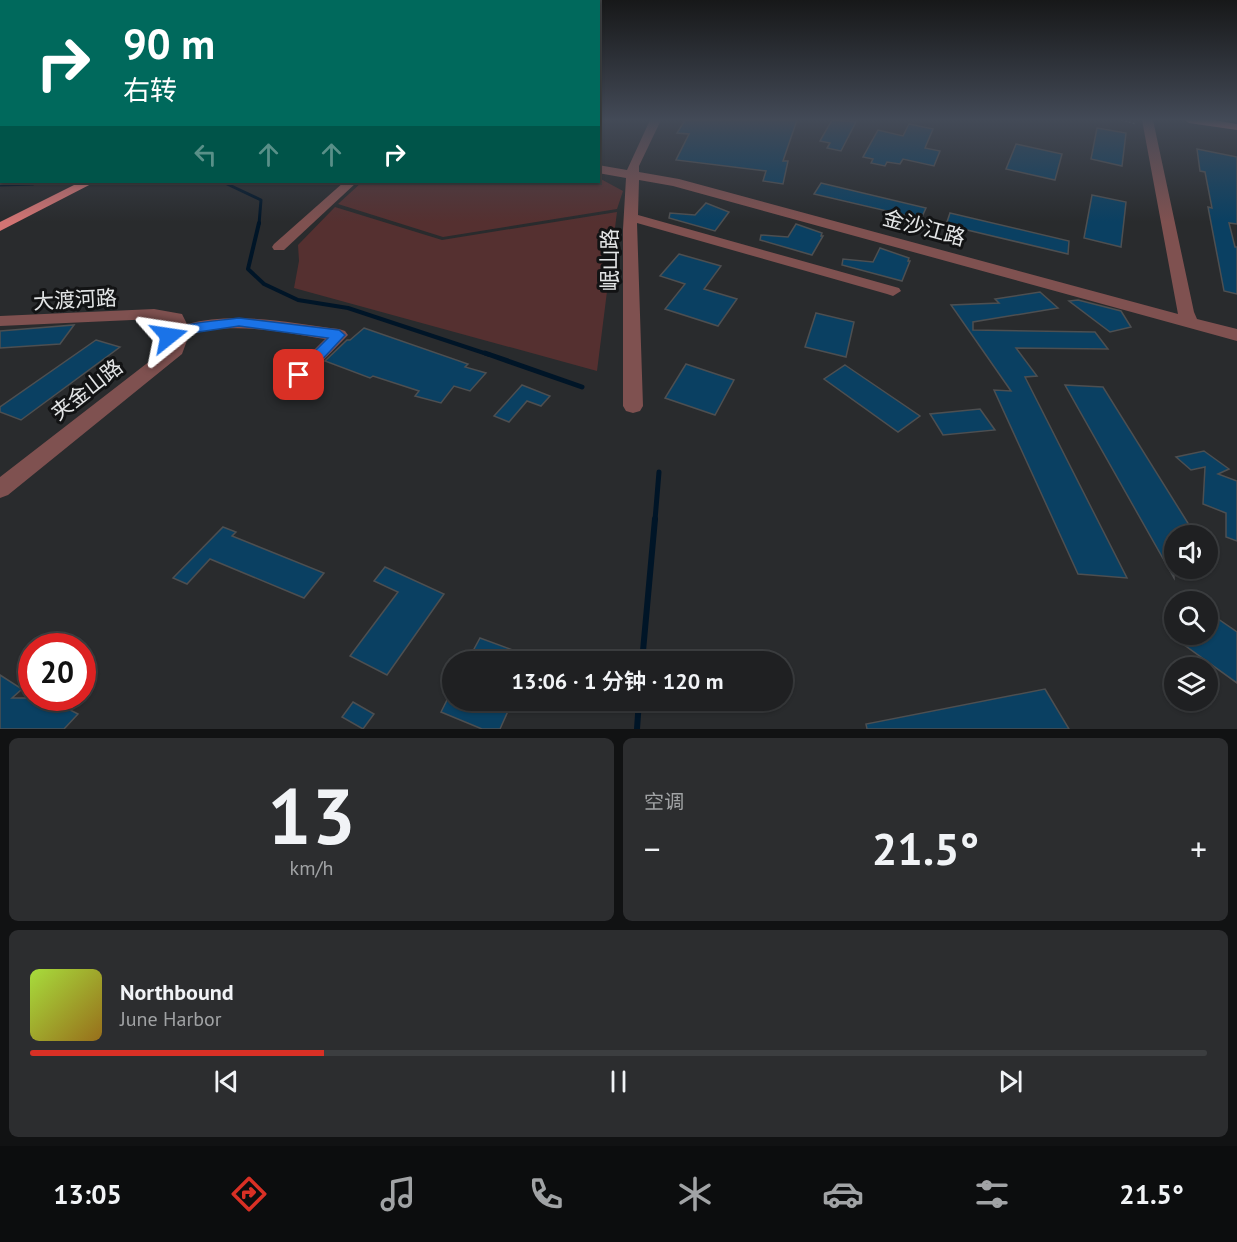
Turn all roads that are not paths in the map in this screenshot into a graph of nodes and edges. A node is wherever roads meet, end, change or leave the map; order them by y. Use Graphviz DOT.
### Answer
graph roads {
  1 [pos="640,154"];
  2 [pos="1153,154"];
  3 [pos="600,163"];
  4 [pos="600,169"];
  5 [pos="633,170"];
  6 [pos="70,183"];
  7 [pos="88,183"];
  8 [pos="350,183"];
  9 [pos="0,217"];
  10 [pos="630,223"];
  11 [pos="0,227"];
  12 [pos="279,247"];
  13 [pos="726,256"];
  14 [pos="893,291"];
  15 [pos="1188,317"];
  16 [pos="0,321"];
  17 [pos="1237,324"];
  18 [pos="0,326"];
  19 [pos="174,333"];
  20 [pos="1237,335"];
  21 [pos="299,375"];
  22 [pos="633,406"];
  23 [pos="0,478"];
  24 [pos="0,489"];
  1 -- 5 [label="street, 岷山路"];
  2 -- 15 [label="street"];
  3 -- 5 [label="street"];
  4 -- 5 [label="street, 金沙江路"];
  5 -- 10 [label="street, 岷山路"];
  5 -- 15 [label="street, 金沙江路"];
  6 -- 9 [label="main road"];
  7 -- 11 [label="main road"];
  8 -- 12 [label="street"];
  10 -- 13 [label="street"];
  10 -- 14 [label="street"];
  10 -- 22 [label="street, 岷山路"];
  15 -- 17 [label="street"];
  15 -- 20 [label="street, 金沙江路"];
  16 -- 19 [label="street, 大渡河路"];
  18 -- 19 [label="street, 大渡河路"];
  19 -- 21 [label="street"];
  19 -- 23 [label="street, 夹金山路"];
  19 -- 24 [label="street, 夹金山路"];
}
